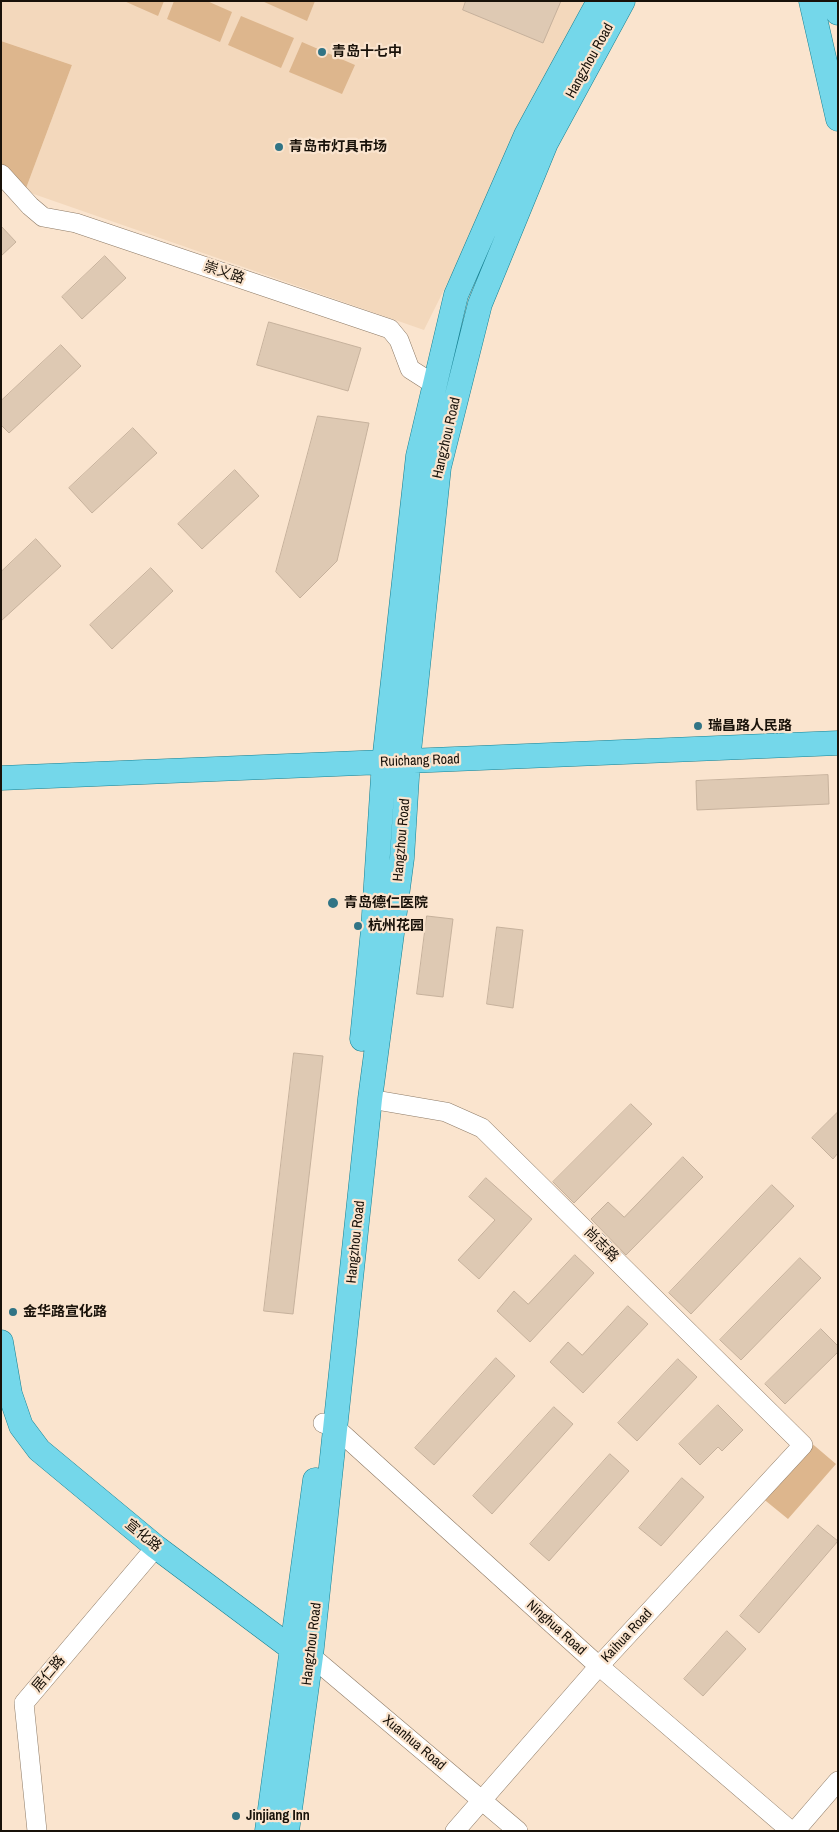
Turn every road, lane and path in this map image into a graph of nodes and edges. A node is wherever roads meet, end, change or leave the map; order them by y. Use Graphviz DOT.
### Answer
graph roads {
  1 [pos="599,1"];
  2 [pos="623,1"];
  3 [pos="811,1"];
  4 [pos="835,1"];
  5 [pos="838,13"];
  6 [pos="838,119"];
  7 [pos="1,174"];
  8 [pos="435,385"];
  9 [pos="838,743"];
  10 [pos="408,761"];
  11 [pos="384,762"];
  12 [pos="1,778"];
  13 [pos="370,1099"];
  14 [pos="1,1342"];
  15 [pos="6,1394"];
  16 [pos="330,1426"];
  17 [pos="803,1445"];
  18 [pos="156,1547"];
  19 [pos="301,1652"];
  20 [pos="599,1666"];
  21 [pos="838,1781"];
  22 [pos="481,1800"];
  23 [pos="37,1831"];
  24 [pos="267,1831"];
  25 [pos="287,1831"];
  26 [pos="455,1831"];
  27 [pos="518,1831"];
  28 [pos="793,1831"];
  1 -- 8 [label="main road, Hangzhou Road"];
  2 -- 10 [label="main road, Hangzhou Road"];
  3 -- 6 [label="main road"];
  4 -- 5 [label="main road"];
  7 -- 8 [label="street, 崇义路"];
  8 -- 11 [label="main road, Hangzhou Road"];
  9 -- 10 [label="main road, Ruichang Road"];
  10 -- 11 [label="main road, Ruichang Road"];
  10 -- 13 [label="main road, Hangzhou Road"];
  11 -- 12 [label="main road, Ruichang Road"];
  11 -- 16 [label="main road, Hangzhou Road"];
  13 -- 16 [label="main road, Hangzhou Road"];
  13 -- 17 [label="street, 尚志路"];
  14 -- 15 [label="main road, 宣化路"];
  15 -- 18 [label="main road, 宣化路"];
  16 -- 19 [label="main road, Hangzhou Road"];
  16 -- 20 [label="street, Ninghua Road"];
  17 -- 20 [label="street, Kaihua Road"];
  18 -- 19 [label="main road, 宣化路"];
  18 -- 23 [label="street, 居仁路"];
  19 -- 22 [label="street, Xuanhua Road"];
  19 -- 24 [label="main road, Hangzhou Road"];
  19 -- 25 [label="main road, Hangzhou Road"];
  20 -- 22 [label="street, Kaihua Road"];
  20 -- 28 [label="street, Ninghua Road"];
  21 -- 28 [label="street"];
  22 -- 26 [label="street, Kaihua Road"];
  22 -- 27 [label="street, Xuanhua Road"];
}
